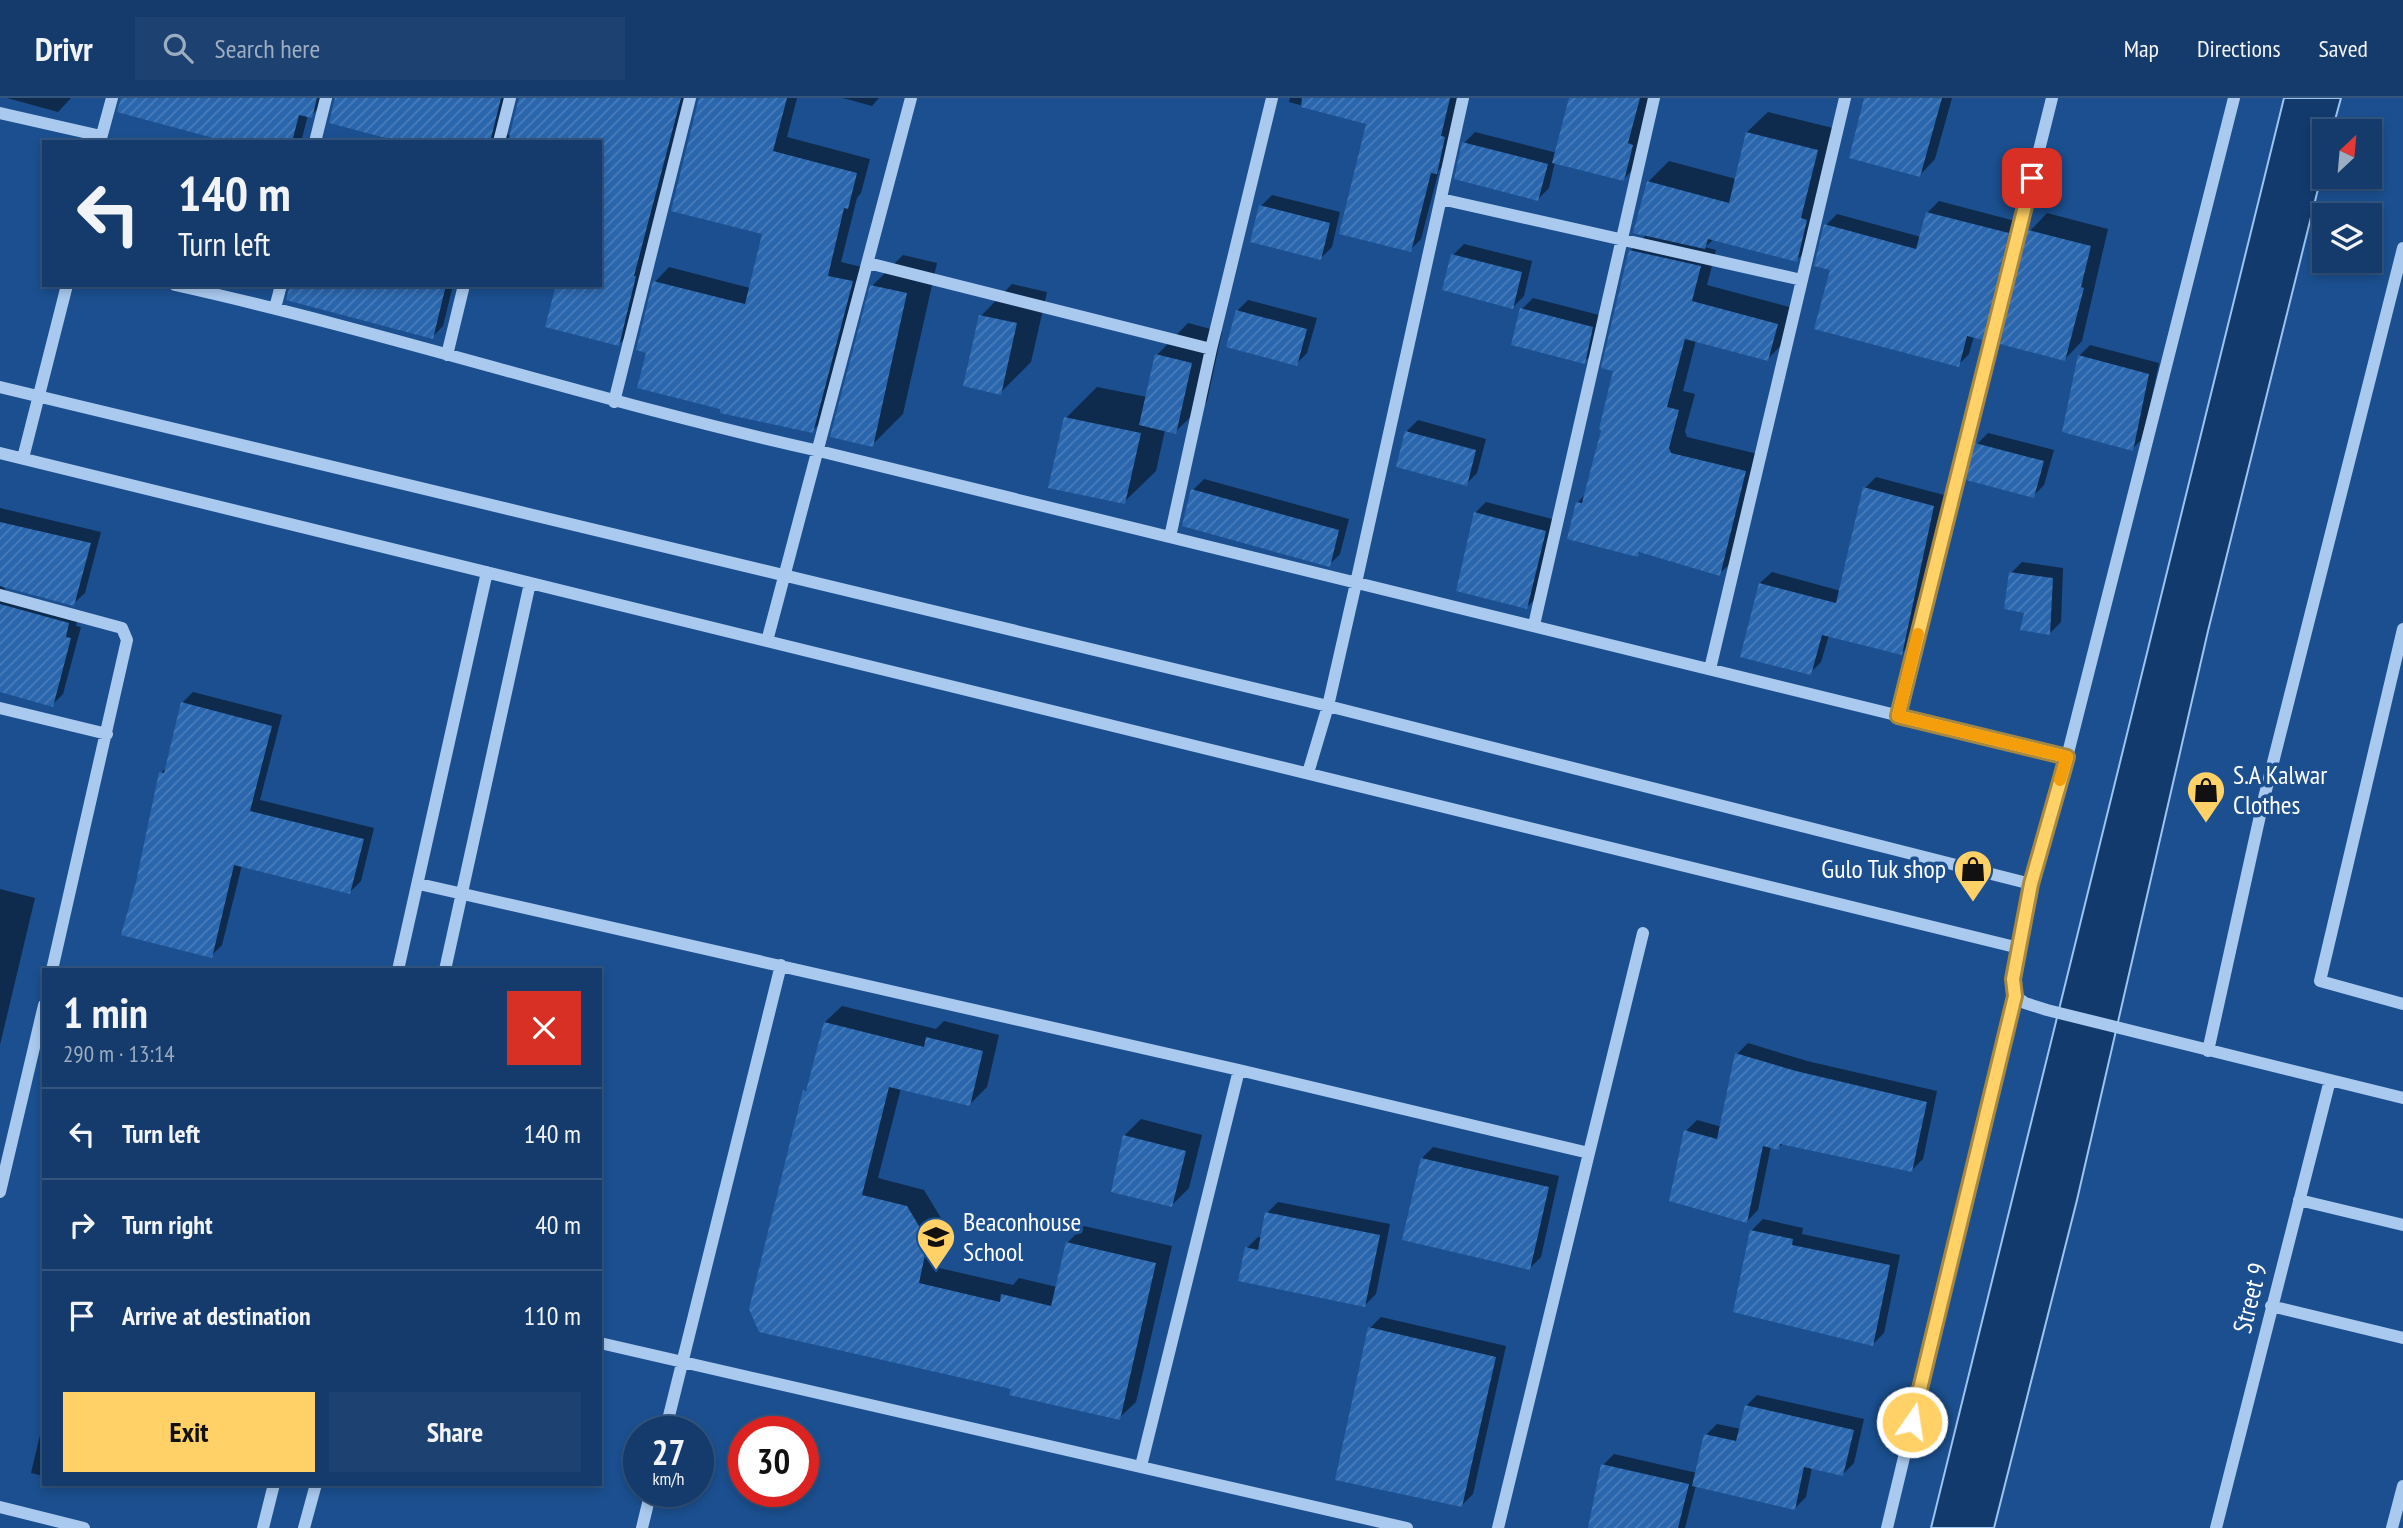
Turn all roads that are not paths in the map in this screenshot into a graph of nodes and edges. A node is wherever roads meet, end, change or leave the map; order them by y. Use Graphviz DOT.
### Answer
graph roads {
  1 [pos="112,98"];
  2 [pos="326,98"];
  3 [pos="510,98"];
  4 [pos="690,98"];
  5 [pos="911,98"];
  6 [pos="1272,98"];
  7 [pos="1464,98"];
  8 [pos="1654,98"];
  9 [pos="1845,98"];
  10 [pos="2052,98"];
  11 [pos="2234,98"];
  12 [pos="0,113"];
  13 [pos="101,139"];
  14 [pos="316,140"];
  15 [pos="500,140"];
  16 [pos="1441,199"];
  17 [pos="1622,240"];
  18 [pos="2403,248"];
  19 [pos="868,263"];
  20 [pos="1802,280"];
  21 [pos="66,287"];
  22 [pos="184,287"];
  23 [pos="280,287"];
  24 [pos="464,287"];
  25 [pos="275,308"];
  26 [pos="1211,349"];
  27 [pos="447,355"];
  28 [pos="0,387"];
  29 [pos="37,396"];
  30 [pos="614,402"];
  31 [pos="819,451"];
  32 [pos="0,453"];
  33 [pos="23,458"];
  34 [pos="1170,537"];
  35 [pos="487,572"];
  36 [pos="786,577"];
  37 [pos="530,583"];
  38 [pos="1356,583"];
  39 [pos="0,595"];
  40 [pos="1534,625"];
  41 [pos="2403,629"];
  42 [pos="767,641"];
  43 [pos="1710,670"];
  44 [pos="1328,706"];
  45 [pos="0,708"];
  46 [pos="1898,716"];
  47 [pos="107,734"];
  48 [pos="2067,757"];
  49 [pos="1308,773"];
  50 [pos="419,884"];
  51 [pos="2031,884"];
  52 [pos="464,894"];
  53 [pos="1643,933"];
  54 [pos="2019,948"];
  55 [pos="782,965"];
  56 [pos="52,968"];
  57 [pos="398,968"];
  58 [pos="446,968"];
  59 [pos="2015,996"];
  60 [pos="2403,1003"];
  61 [pos="42,1014"];
  62 [pos="2208,1051"];
  63 [pos="1239,1070"];
  64 [pos="2330,1080"];
  65 [pos="2403,1098"];
  66 [pos="1589,1153"];
  67 [pos="0,1192"];
  68 [pos="2299,1200"];
  69 [pos="2403,1225"];
  70 [pos="2272,1306"];
  71 [pos="2403,1338"];
  72 [pos="602,1343"];
  73 [pos="682,1362"];
  74 [pos="669,1416"];
  75 [pos="1141,1466"];
  76 [pos="274,1486"];
  77 [pos="315,1486"];
  78 [pos="2403,1486"];
  79 [pos="0,1507"];
  80 [pos="647,1507"];
  81 [pos="84,1528"];
  82 [pos="263,1528"];
  83 [pos="304,1528"];
  84 [pos="642,1528"];
  85 [pos="1407,1528"];
  86 [pos="1498,1528"];
  87 [pos="1887,1528"];
  88 [pos="2216,1528"];
  89 [pos="2392,1528"];
  1 -- 13 [label="street"];
  2 -- 14 [label="street"];
  3 -- 15 [label="street"];
  4 -- 30 [label="street"];
  5 -- 19 [label="street"];
  6 -- 26 [label="street"];
  7 -- 16 [label="street"];
  8 -- 17 [label="street"];
  9 -- 20 [label="street"];
  10 -- 46 [label="street"];
  11 -- 48 [label="street"];
  12 -- 13 [label="street"];
  16 -- 17 [label="street"];
  16 -- 38 [label="street"];
  17 -- 20 [label="street"];
  17 -- 40 [label="street"];
  18 -- 62 [label="street"];
  19 -- 26 [label="street"];
  19 -- 31 [label="street"];
  20 -- 43 [label="street"];
  21 -- 29 [label="street"];
  22 -- 25 [label="street"];
  23 -- 25 [label="street"];
  24 -- 27 [label="street"];
  25 -- 27 [label="street"];
  26 -- 34 [label="street"];
  27 -- 30 [label="street"];
  28 -- 29 [label="street"];
  29 -- 33 [label="street"];
  29 -- 36 [label="street"];
  30 -- 31 [label="street"];
  31 -- 34 [label="street"];
  31 -- 36 [label="street"];
  32 -- 33 [label="street"];
  33 -- 35 [label="street"];
  34 -- 38 [label="street"];
  35 -- 37 [label="street"];
  35 -- 50 [label="street"];
  36 -- 42 [label="street"];
  36 -- 44 [label="street"];
  37 -- 42 [label="street"];
  37 -- 52 [label="street"];
  38 -- 40 [label="street"];
  38 -- 44 [label="street"];
  39 -- 47 [label="street"];
  40 -- 43 [label="street"];
  41 -- 60 [label="street"];
  42 -- 49 [label="street"];
  43 -- 46 [label="street"];
  44 -- 49 [label="street"];
  44 -- 51 [label="street"];
  45 -- 47 [label="street"];
  46 -- 48 [label="street"];
  47 -- 56 [label="street"];
  48 -- 51 [label="street"];
  49 -- 54 [label="street"];
  50 -- 52 [label="street"];
  50 -- 57 [label="street"];
  51 -- 54 [label="street"];
  52 -- 55 [label="street"];
  52 -- 58 [label="street"];
  53 -- 66 [label="street"];
  54 -- 59 [label="street"];
  55 -- 63 [label="street"];
  55 -- 73 [label="street"];
  59 -- 62 [label="street"];
  59 -- 87 [label="street"];
  61 -- 67 [label="street"];
  62 -- 64 [label="street"];
  63 -- 66 [label="street"];
  63 -- 75 [label="street"];
  64 -- 65 [label="street"];
  64 -- 68 [label="street, Street 9"];
  66 -- 86 [label="street"];
  68 -- 69 [label="street"];
  68 -- 70 [label="street, Street 9"];
  70 -- 71 [label="street"];
  70 -- 88 [label="street, Street 9"];
  72 -- 73 [label="street"];
  73 -- 74 [label="street"];
  73 -- 75 [label="street"];
  75 -- 85 [label="street"];
  76 -- 82 [label="street"];
  77 -- 83 [label="street"];
  78 -- 89 [label="street"];
  79 -- 81 [label="street"];
  80 -- 84 [label="street"];
}
